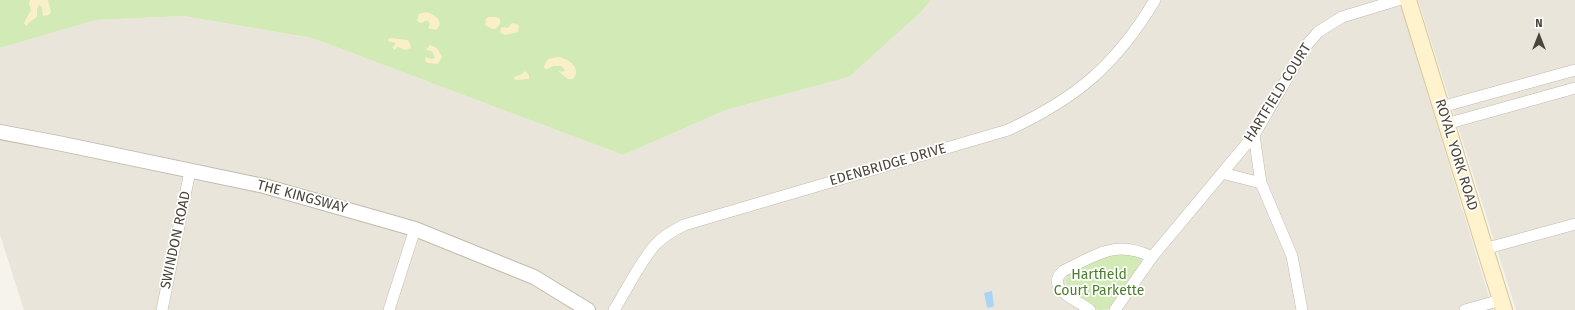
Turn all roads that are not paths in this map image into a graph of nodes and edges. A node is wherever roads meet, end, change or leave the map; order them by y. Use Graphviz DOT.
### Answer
graph roads {
  1 [pos="1155,0"];
  2 [pos="1398,0"];
  3 [pos="1408,0"];
  4 [pos="1575,70"];
  5 [pos="1575,88"];
  6 [pos="1442,107"];
  7 [pos="1446,124"];
  8 [pos="0,132"];
  9 [pos="1254,135"];
  10 [pos="190,171"];
  11 [pos="1222,173"];
  12 [pos="1261,183"];
  13 [pos="1575,224"];
  14 [pos="415,229"];
  15 [pos="1484,249"];
  16 [pos="1152,257"];
  17 [pos="1502,305"];
  18 [pos="162,310"];
  19 [pos="389,310"];
  20 [pos="588,310"];
  21 [pos="614,310"];
  22 [pos="1090,310"];
  23 [pos="1115,310"];
  24 [pos="1302,310"];
  25 [pos="1465,310"];
  1 -- 21 [label="street, EDENBRIDGE DRIVE"];
  2 -- 9 [label="street, HARTFIELD COURT"];
  3 -- 6 [label="main road, ROYAL YORK ROAD"];
  4 -- 6 [label="street"];
  5 -- 7 [label="street"];
  6 -- 7 [label="main road, ROYAL YORK ROAD"];
  7 -- 15 [label="main road, ROYAL YORK ROAD"];
  8 -- 10 [label="street, THE KINGSWAY"];
  9 -- 11 [label="street, HARTFIELD COURT"];
  9 -- 12 [label="street"];
  10 -- 14 [label="street, THE KINGSWAY"];
  10 -- 18 [label="street, SWINDON ROAD"];
  11 -- 12 [label="street"];
  11 -- 16 [label="street, HARTFIELD COURT"];
  12 -- 24 [label="street"];
  13 -- 15 [label="street"];
  14 -- 19 [label="street"];
  14 -- 20 [label="street, THE KINGSWAY"];
  15 -- 17 [label="main road, ROYAL YORK ROAD"];
  16 -- 22 [label="street"];
  16 -- 23 [label="street, HARTFIELD COURT"];
  17 -- 25 [label="street"];
}
